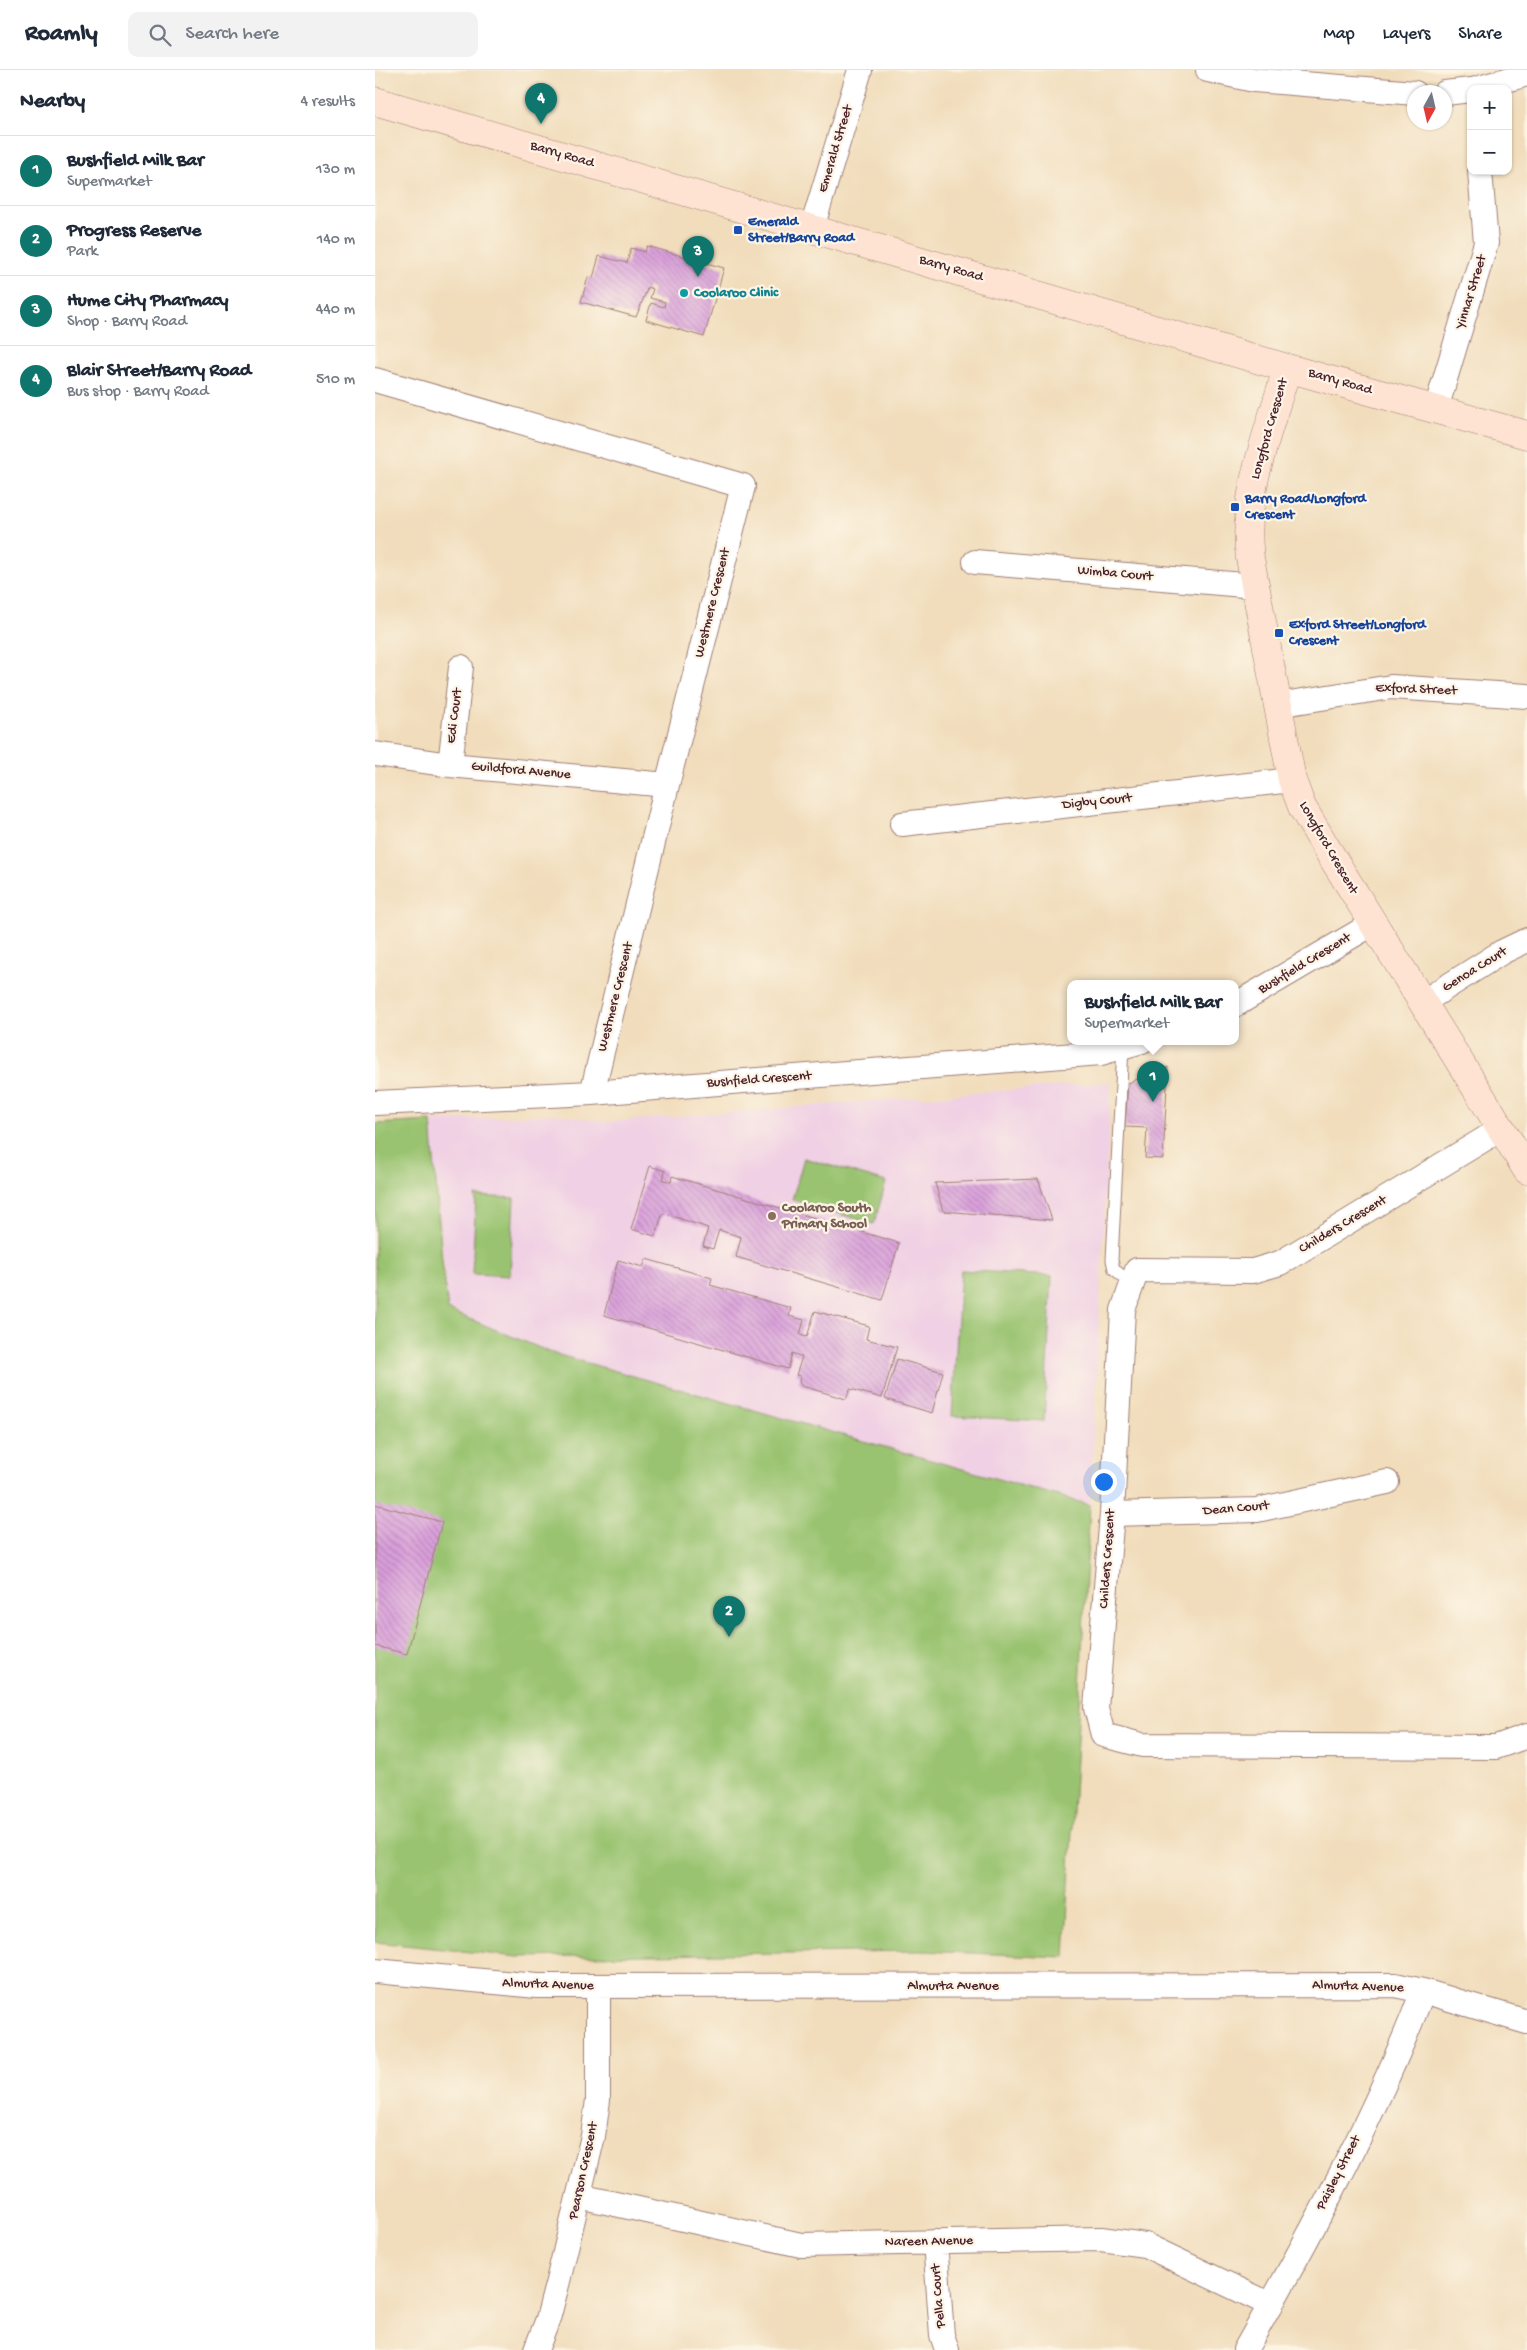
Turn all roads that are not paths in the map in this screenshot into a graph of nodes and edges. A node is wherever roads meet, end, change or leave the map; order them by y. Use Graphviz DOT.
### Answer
graph roads {
  1 [pos="860,70"];
  2 [pos="1208,70"];
  3 [pos="1527,74"];
  4 [pos="1490,85"];
  5 [pos="1467,90"];
  6 [pos="1407,92"];
  7 [pos="1452,92"];
  8 [pos="375,100"];
  9 [pos="1480,175"];
  10 [pos="812,228"];
  11 [pos="1287,368"];
  12 [pos="375,380"];
  13 [pos="1436,409"];
  14 [pos="1527,435"];
  15 [pos="975,562"];
  16 [pos="1255,586"];
  17 [pos="461,667"];
  18 [pos="1527,696"];
  19 [pos="1277,705"];
  20 [pos="375,754"];
  21 [pos="450,764"];
  22 [pos="1292,780"];
  23 [pos="667,785"];
  24 [pos="902,824"];
  25 [pos="1374,923"];
  26 [pos="1527,940"];
  27 [pos="1423,1002"];
  28 [pos="1239,1003"];
  29 [pos="1129,1045"];
  30 [pos="1132,1045"];
  31 [pos="593,1093"];
  32 [pos="375,1102"];
  33 [pos="1501,1129"];
  34 [pos="1527,1170"];
  35 [pos="1132,1284"];
  36 [pos="1387,1482"];
  37 [pos="1111,1514"];
  38 [pos="1527,1736"];
  39 [pos="375,1971"];
  40 [pos="598,1986"];
  41 [pos="1423,1991"];
  42 [pos="1527,2022"];
  43 [pos="579,2196"];
  44 [pos="935,2242"];
  45 [pos="1271,2305"];
  46 [pos="536,2350"];
  47 [pos="947,2350"];
  48 [pos="1245,2350"];
  1 -- 10 [label="street, Emerald Street"];
  2 -- 6 [label="street"];
  3 -- 4 [label="street"];
  5 -- 7 [label="street"];
  8 -- 10 [label="main road, Barry Road"];
  9 -- 13 [label="street, Yinnar Street"];
  10 -- 11 [label="main road, Barry Road"];
  11 -- 13 [label="main road, Barry Road"];
  11 -- 16 [label="main road, Longford Crescent"];
  12 -- 23 [label="street, Westmere Crescent"];
  13 -- 14 [label="main road, Barry Road"];
  15 -- 16 [label="street, Wimba Court"];
  16 -- 19 [label="main road, Longford Crescent"];
  17 -- 21 [label="street, Edi Court"];
  18 -- 19 [label="street, Exford Street"];
  19 -- 22 [label="main road, Longford Crescent"];
  20 -- 21 [label="street, Guildford Avenue"];
  21 -- 23 [label="street, Guildford Avenue"];
  22 -- 24 [label="street, Digby Court"];
  22 -- 25 [label="main road, Longford Crescent"];
  23 -- 31 [label="street, Westmere Crescent"];
  25 -- 27 [label="main road, Longford Crescent"];
  25 -- 28 [label="street, Bushfield Crescent"];
  26 -- 27 [label="street, Genoa Court"];
  27 -- 33 [label="main road, Longford Crescent"];
  29 -- 31 [label="street, Bushfield Crescent"];
  30 -- 35 [label="lane"];
  31 -- 32 [label="street, Bushfield Crescent"];
  33 -- 34 [label="main road, Longford Crescent"];
  33 -- 35 [label="street, Childers Crescent"];
  35 -- 37 [label="street, Childers Crescent"];
  36 -- 37 [label="street, Dean Court"];
  37 -- 38 [label="street, Childers Crescent"];
  39 -- 40 [label="street, Almurta Avenue"];
  40 -- 41 [label="street, Almurta Avenue"];
  40 -- 43 [label="street, Pearson Crescent"];
  41 -- 42 [label="street, Almurta Avenue"];
  41 -- 45 [label="street, Paisley Street"];
  43 -- 44 [label="street, Nareen Avenue"];
  43 -- 46 [label="street, Pearson Crescent"];
  44 -- 45 [label="street, Nareen Avenue"];
  44 -- 47 [label="street, Pella Court"];
  45 -- 48 [label="street, Paisley Street"];
}
